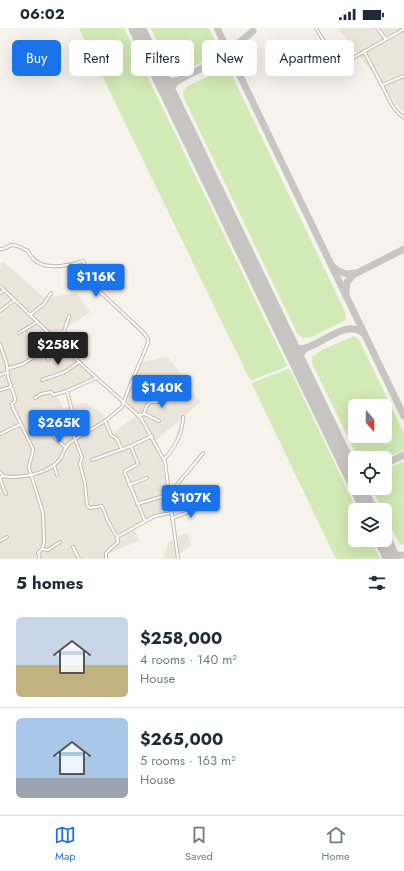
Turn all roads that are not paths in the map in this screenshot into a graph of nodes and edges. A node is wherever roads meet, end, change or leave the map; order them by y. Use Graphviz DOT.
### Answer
graph roads {
  1 [pos="316,28"];
  2 [pos="377,28"];
  3 [pos="403,29"];
  4 [pos="386,39"];
  5 [pos="364,51"];
  6 [pos="404,76"];
  7 [pos="382,85"];
  8 [pos="404,117"];
  9 [pos="0,249"];
  10 [pos="0,286"];
  11 [pos="4,290"];
  12 [pos="0,293"];
  13 [pos="50,293"];
  14 [pos="15,300"];
  15 [pos="0,310"];
  16 [pos="30,315"];
  17 [pos="69,316"];
  18 [pos="37,322"];
  19 [pos="19,333"];
  20 [pos="58,342"];
  21 [pos="0,344"];
  22 [pos="48,348"];
  23 [pos="48,360"];
  24 [pos="79,362"];
  25 [pos="7,369"];
  26 [pos="8,372"];
  27 [pos="0,375"];
  28 [pos="96,378"];
  29 [pos="42,380"];
  30 [pos="11,387"];
  31 [pos="0,390"];
  32 [pos="67,392"];
  33 [pos="171,394"];
  34 [pos="35,398"];
  35 [pos="124,402"];
  36 [pos="144,413"];
  37 [pos="139,415"];
  38 [pos="183,417"];
  39 [pos="43,418"];
  40 [pos="105,421"];
  41 [pos="159,421"];
  42 [pos="21,424"];
  43 [pos="69,424"];
  44 [pos="49,432"];
  45 [pos="0,434"];
  46 [pos="84,434"];
  47 [pos="152,436"];
  48 [pos="75,439"];
  49 [pos="131,446"];
  50 [pos="65,448"];
  51 [pos="122,450"];
  52 [pos="203,453"];
  53 [pos="164,459"];
  54 [pos="92,460"];
  55 [pos="54,465"];
  56 [pos="0,472"];
  57 [pos="30,475"];
  58 [pos="57,475"];
  59 [pos="1,478"];
  60 [pos="147,478"];
  61 [pos="130,485"];
  62 [pos="170,492"];
  63 [pos="6,494"];
  64 [pos="137,504"];
  65 [pos="171,505"];
  66 [pos="200,506"];
  67 [pos="172,513"];
  68 [pos="172,519"];
  69 [pos="145,522"];
  70 [pos="7,537"];
  71 [pos="118,537"];
  72 [pos="0,541"];
  73 [pos="60,542"];
  74 [pos="73,547"];
  75 [pos="42,549"];
  76 [pos="40,559"];
  77 [pos="79,559"];
  78 [pos="106,559"];
  79 [pos="178,559"];
  1 -- 5 [label="street"];
  2 -- 4 [label="street"];
  3 -- 4 [label="street"];
  4 -- 5 [label="street"];
  5 -- 7 [label="street"];
  6 -- 7 [label="street"];
  7 -- 8 [label="street"];
  9 -- 35 [label="street"];
  10 -- 11 [label="street"];
  11 -- 12 [label="street"];
  11 -- 14 [label="street"];
  13 -- 16 [label="street"];
  14 -- 15 [label="street"];
  14 -- 16 [label="street"];
  16 -- 18 [label="street"];
  17 -- 20 [label="street"];
  18 -- 19 [label="street"];
  18 -- 20 [label="street"];
  20 -- 22 [label="street"];
  20 -- 24 [label="street"];
  21 -- 25 [label="street"];
  22 -- 23 [label="street"];
  22 -- 25 [label="street"];
  24 -- 28 [label="street"];
  24 -- 29 [label="street"];
  25 -- 26 [label="street"];
  26 -- 27 [label="street"];
  26 -- 30 [label="street"];
  28 -- 32 [label="street"];
  28 -- 35 [label="street"];
  30 -- 31 [label="street"];
  30 -- 42 [label="street"];
  32 -- 34 [label="street"];
  32 -- 43 [label="street"];
  33 -- 36 [label="street"];
  35 -- 37 [label="street"];
  35 -- 40 [label="street"];
  36 -- 37 [label="street"];
  36 -- 41 [label="street"];
  37 -- 47 [label="street"];
  38 -- 53 [label="street"];
  39 -- 44 [label="street"];
  40 -- 46 [label="street"];
  40 -- 51 [label="street"];
  42 -- 45 [label="street"];
  42 -- 57 [label="street"];
  43 -- 44 [label="street"];
  43 -- 46 [label="street"];
  43 -- 48 [label="street"];
  44 -- 50 [label="street"];
  46 -- 48 [label="street"];
  47 -- 49 [label="street"];
  47 -- 53 [label="street"];
  48 -- 50 [label="street"];
  48 -- 71 [label="street"];
  49 -- 51 [label="street"];
  49 -- 61 [label="street"];
  50 -- 55 [label="street"];
  51 -- 54 [label="street"];
  52 -- 62 [label="street"];
  53 -- 62 [label="street"];
  55 -- 57 [label="street"];
  55 -- 58 [label="street"];
  56 -- 59 [label="street"];
  57 -- 59 [label="street"];
  57 -- 75 [label="street"];
  59 -- 63 [label="street"];
  60 -- 61 [label="street"];
  61 -- 64 [label="street"];
  62 -- 65 [label="street"];
  64 -- 65 [label="street"];
  64 -- 69 [label="street"];
  65 -- 67 [label="street"];
  66 -- 68 [label="street"];
  67 -- 68 [label="street"];
  67 -- 69 [label="street"];
  68 -- 79 [label="street"];
  69 -- 71 [label="street"];
  70 -- 72 [label="street"];
  71 -- 78 [label="street"];
  73 -- 75 [label="street"];
  74 -- 77 [label="street"];
  75 -- 76 [label="street"];
}
